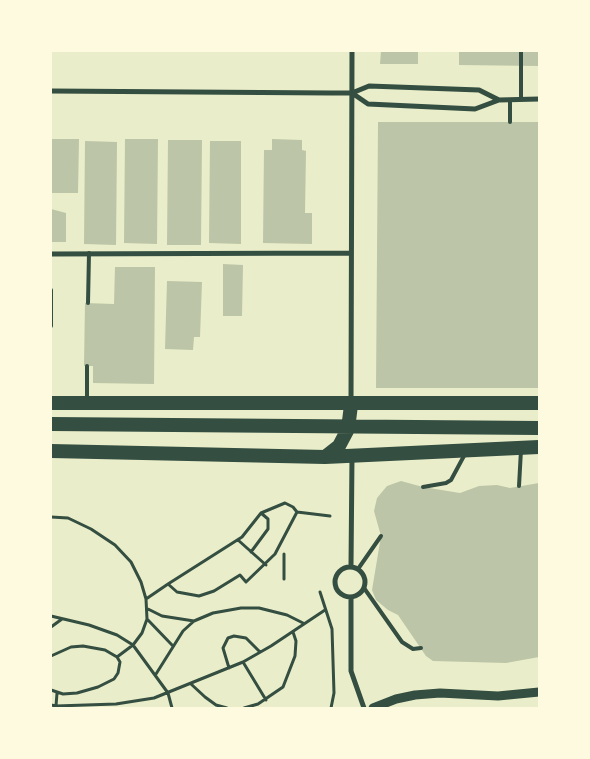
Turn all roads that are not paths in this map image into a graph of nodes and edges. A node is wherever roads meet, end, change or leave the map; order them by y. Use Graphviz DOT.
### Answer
graph roads {
  1 [pos="352,51"];
  2 [pos="521,51"];
  3 [pos="51,91"];
  4 [pos="352,93"];
  5 [pos="521,99"];
  6 [pos="539,99"];
  7 [pos="499,100"];
  8 [pos="510,100"];
  9 [pos="510,122"];
  10 [pos="89,253"];
  11 [pos="350,253"];
  12 [pos="51,254"];
  13 [pos="51,290"];
  14 [pos="88,304"];
  15 [pos="51,326"];
  16 [pos="87,366"];
  17 [pos="51,403"];
  18 [pos="87,403"];
  19 [pos="539,403"];
  20 [pos="351,405"];
  21 [pos="51,424"];
  22 [pos="539,428"];
  23 [pos="521,447"];
  24 [pos="539,448"];
  25 [pos="468,449"];
  26 [pos="51,452"];
  27 [pos="352,456"];
  28 [pos="325,457"];
  29 [pos="519,486"];
  30 [pos="424,487"];
  31 [pos="381,536"];
  32 [pos="352,566"];
  33 [pos="358,569"];
  34 [pos="364,588"];
  35 [pos="351,597"];
  36 [pos="421,648"];
  37 [pos="539,692"];
  38 [pos="364,708"];
  39 [pos="373,708"];
  1 -- 4 [label="street"];
  2 -- 5 [label="lane"];
  3 -- 4 [label="street"];
  4 -- 7 [label="street"];
  4 -- 7 [label="street"];
  4 -- 11 [label="street"];
  5 -- 6 [label="street"];
  5 -- 8 [label="street"];
  7 -- 8 [label="street"];
  8 -- 9 [label="lane"];
  10 -- 11 [label="street"];
  10 -- 12 [label="street"];
  10 -- 14 [label="lane"];
  11 -- 20 [label="street"];
  13 -- 15 [label="lane"];
  16 -- 18 [label="lane"];
  17 -- 18 [label="highway"];
  18 -- 20 [label="highway"];
  19 -- 20 [label="highway"];
  20 -- 28 [label="highway"];
  21 -- 22 [label="highway"];
  23 -- 24 [label="highway"];
  23 -- 25 [label="highway"];
  23 -- 29 [label="lane"];
  25 -- 27 [label="highway"];
  25 -- 30 [label="lane"];
  26 -- 28 [label="highway"];
  27 -- 28 [label="highway"];
  27 -- 32 [label="street"];
  31 -- 33 [label="lane"];
  32 -- 33 [label="street"];
  32 -- 35 [label="street"];
  33 -- 34 [label="street"];
  34 -- 35 [label="street"];
  34 -- 36 [label="lane"];
  35 -- 38 [label="street"];
  37 -- 39 [label="street"];
}
